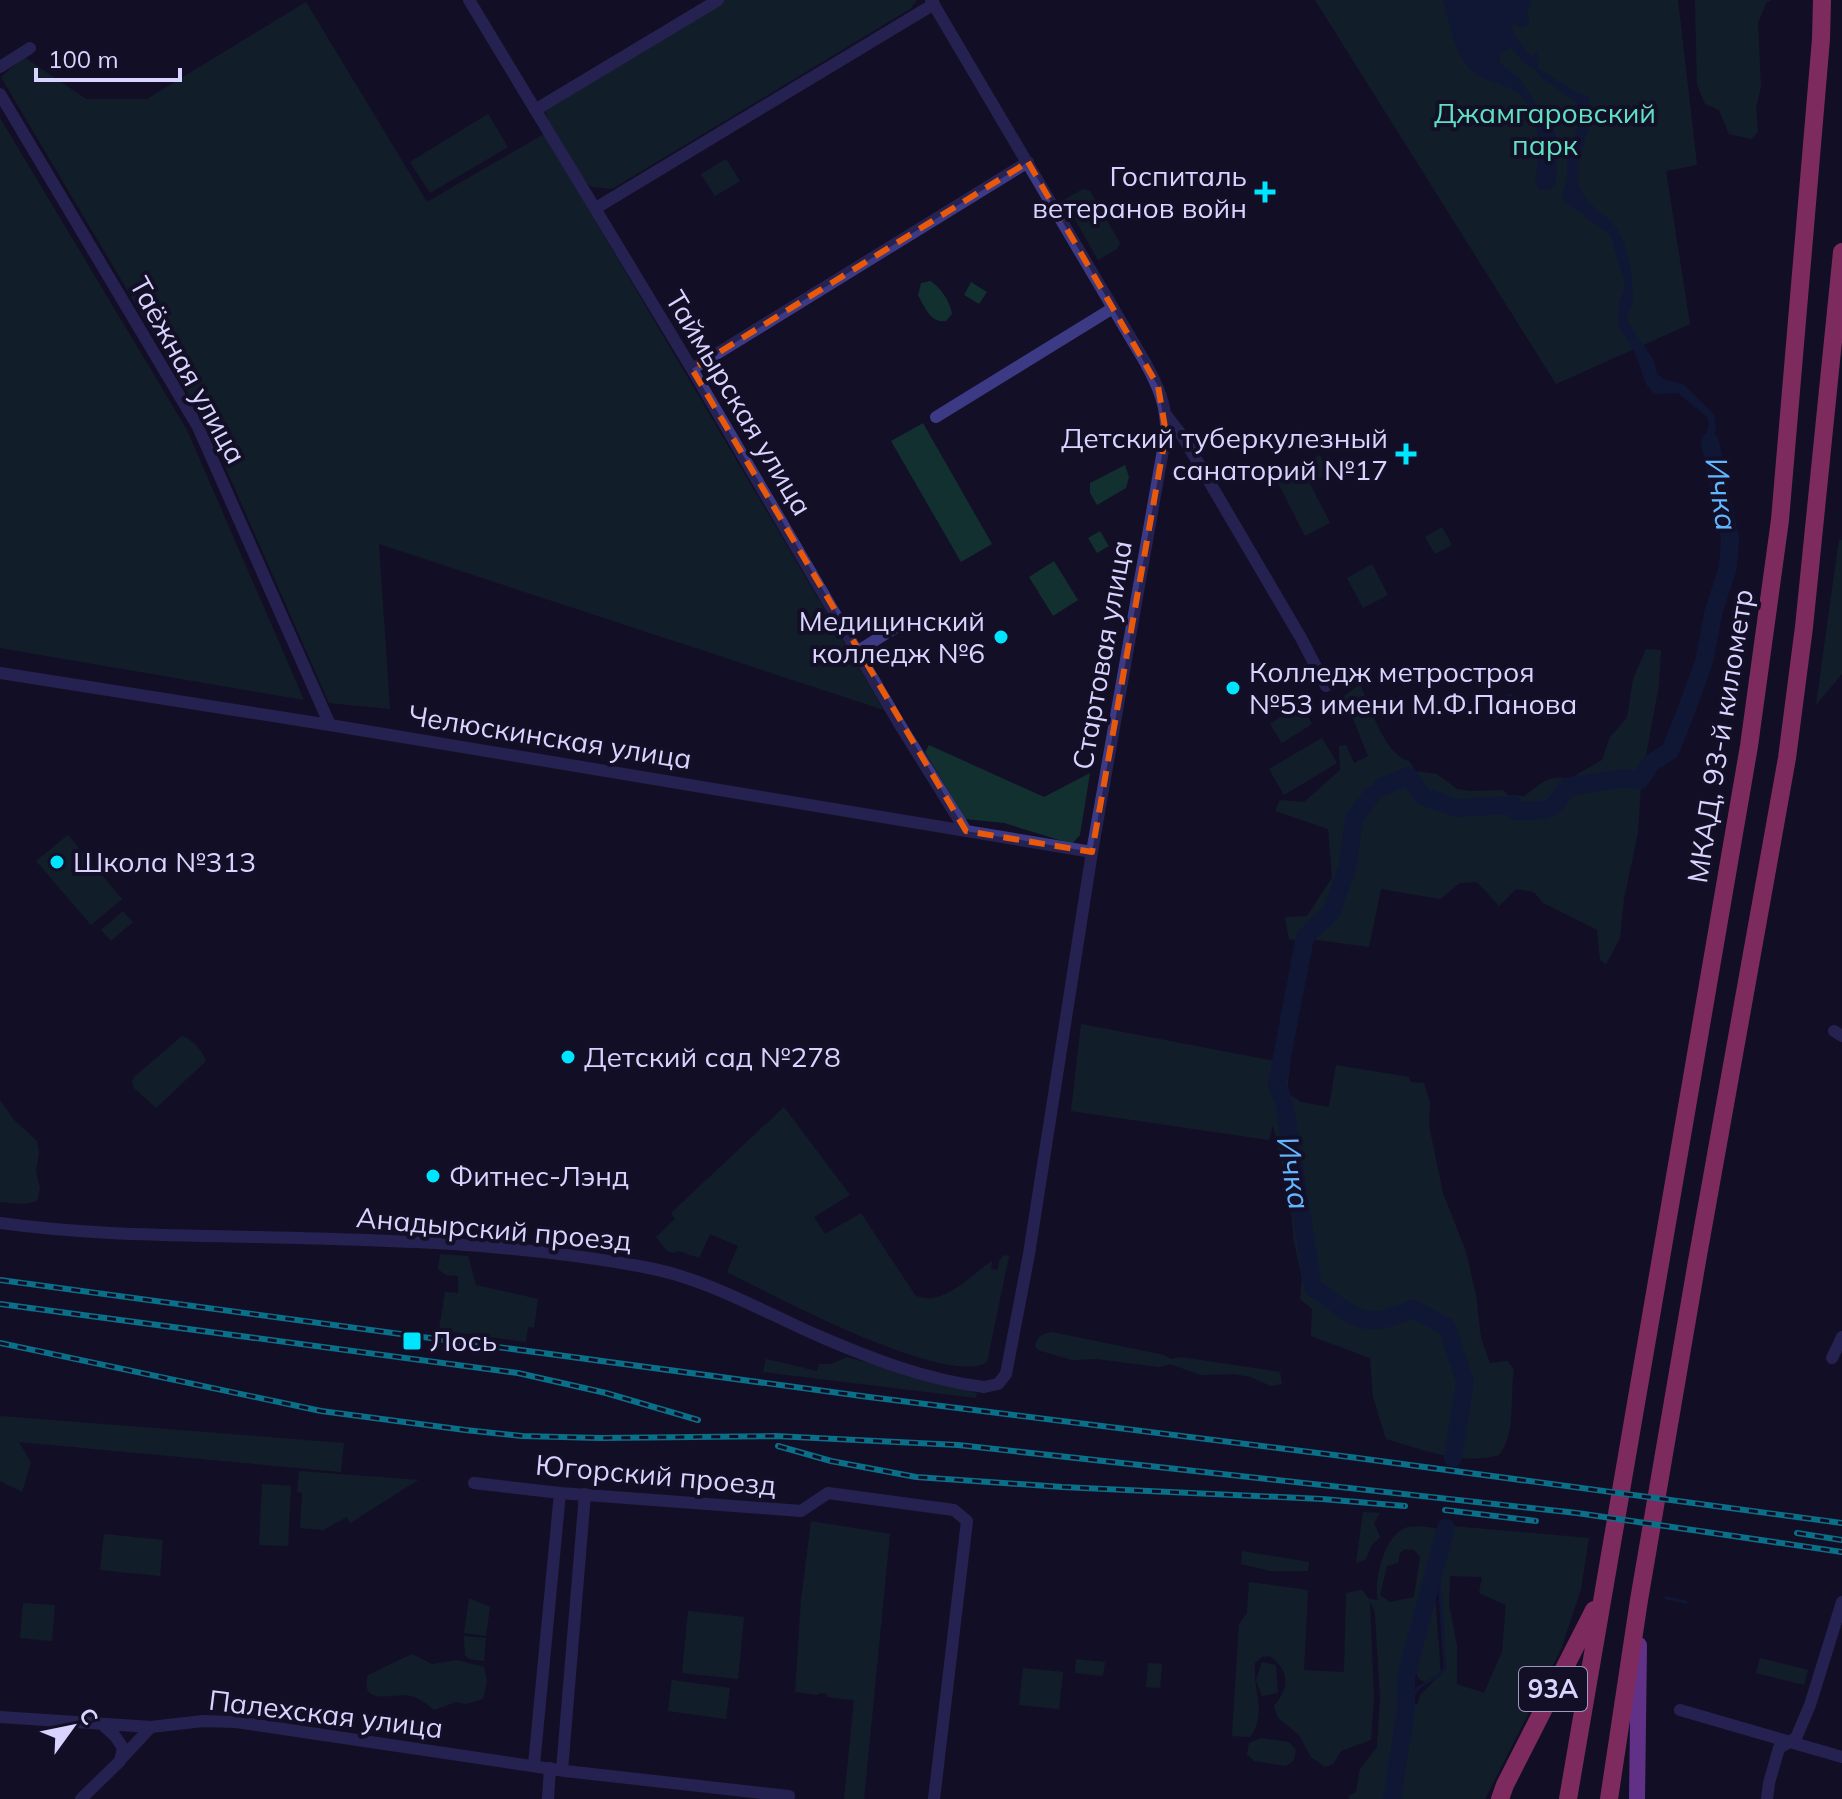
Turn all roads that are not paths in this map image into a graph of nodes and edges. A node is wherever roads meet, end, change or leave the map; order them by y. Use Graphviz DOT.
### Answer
graph roads {
  1 [pos="469,0"];
  2 [pos="718,0"];
  3 [pos="1822,0"];
  4 [pos="933,2"];
  5 [pos="30,48"];
  6 [pos="0,67"];
  7 [pos="0,94"];
  8 [pos="535,110"];
  9 [pos="1028,162"];
  10 [pos="596,208"];
  11 [pos="1842,252"];
  12 [pos="1113,308"];
  13 [pos="692,369"];
  14 [pos="1166,415"];
  15 [pos="936,417"];
  16 [pos="906,621"];
  17 [pos="858,651"];
  18 [pos="0,673"];
  19 [pos="1326,686"];
  20 [pos="330,725"];
  21 [pos="966,831"];
  22 [pos="1092,852"];
  23 [pos="0,1223"];
  24 [pos="1842,1337"];
  25 [pos="1832,1358"];
  26 [pos="1006,1374"];
  27 [pos="474,1483"];
  28 [pos="560,1493"];
  29 [pos="585,1494"];
  30 [pos="1602,1593"];
  31 [pos="1639,1600"];
  32 [pos="1842,1602"];
  33 [pos="1680,1710"];
  34 [pos="0,1717"];
  35 [pos="102,1724"];
  36 [pos="151,1727"];
  37 [pos="1790,1741"];
  38 [pos="1842,1757"];
  39 [pos="120,1761"];
  40 [pos="534,1765"];
  41 [pos="556,1769"];
  42 [pos="1500,1794"];
  43 [pos="789,1796"];
  44 [pos="81,1799"];
  45 [pos="548,1799"];
  46 [pos="934,1799"];
  47 [pos="1568,1799"];
  48 [pos="1609,1799"];
  49 [pos="1637,1799"];
  50 [pos="1767,1799"];
  1 -- 8 [label="street, Таймырская улица"];
  2 -- 8 [label="street"];
  3 -- 30 [label="highway, МКАД, 93-й километр"];
  4 -- 9 [label="street, Стартовая улица"];
  4 -- 10 [label="street"];
  5 -- 6 [label="street"];
  7 -- 20 [label="street, Таёжная улица"];
  8 -- 10 [label="street, Таймырская улица"];
  9 -- 12 [label="street, Стартовая улица"];
  9 -- 13 [label="street"];
  10 -- 13 [label="street, Таймырская улица"];
  11 -- 31 [label="highway"];
  12 -- 14 [label="street, Стартовая улица"];
  12 -- 15 [label="street"];
  13 -- 17 [label="street, Таймырская улица"];
  14 -- 19 [label="street"];
  14 -- 22 [label="street, Стартовая улица"];
  16 -- 17 [label="street"];
  17 -- 21 [label="street, Таймырская улица"];
  18 -- 20 [label="street, Челюскинская улица"];
  20 -- 21 [label="street, Челюскинская улица"];
  21 -- 22 [label="street, Челюскинская улица"];
  22 -- 26 [label="street, Стартовая улица"];
  23 -- 26 [label="street, Анадырский проезд"];
  24 -- 25 [label="street"];
  27 -- 28 [label="street, Югорский проезд"];
  28 -- 29 [label="street, Югорский проезд"];
  28 -- 40 [label="street"];
  29 -- 41 [label="street"];
  29 -- 46 [label="street, Югорский проезд"];
  30 -- 42 [label="highway, 93A"];
  30 -- 47 [label="highway, МКАД, 93-й километр"];
  31 -- 48 [label="highway"];
  31 -- 49 [label="main road"];
  32 -- 37 [label="street"];
  33 -- 37 [label="street"];
  34 -- 35 [label="street, Палехская улица"];
  35 -- 36 [label="street, Палехская улица"];
  35 -- 39 [label="street"];
  36 -- 39 [label="street"];
  36 -- 40 [label="street, Палехская улица"];
  37 -- 38 [label="street"];
  37 -- 50 [label="street"];
  39 -- 44 [label="street"];
  40 -- 41 [label="street, Палехская улица"];
  41 -- 43 [label="street, Палехская улица"];
  41 -- 45 [label="street"];
}
